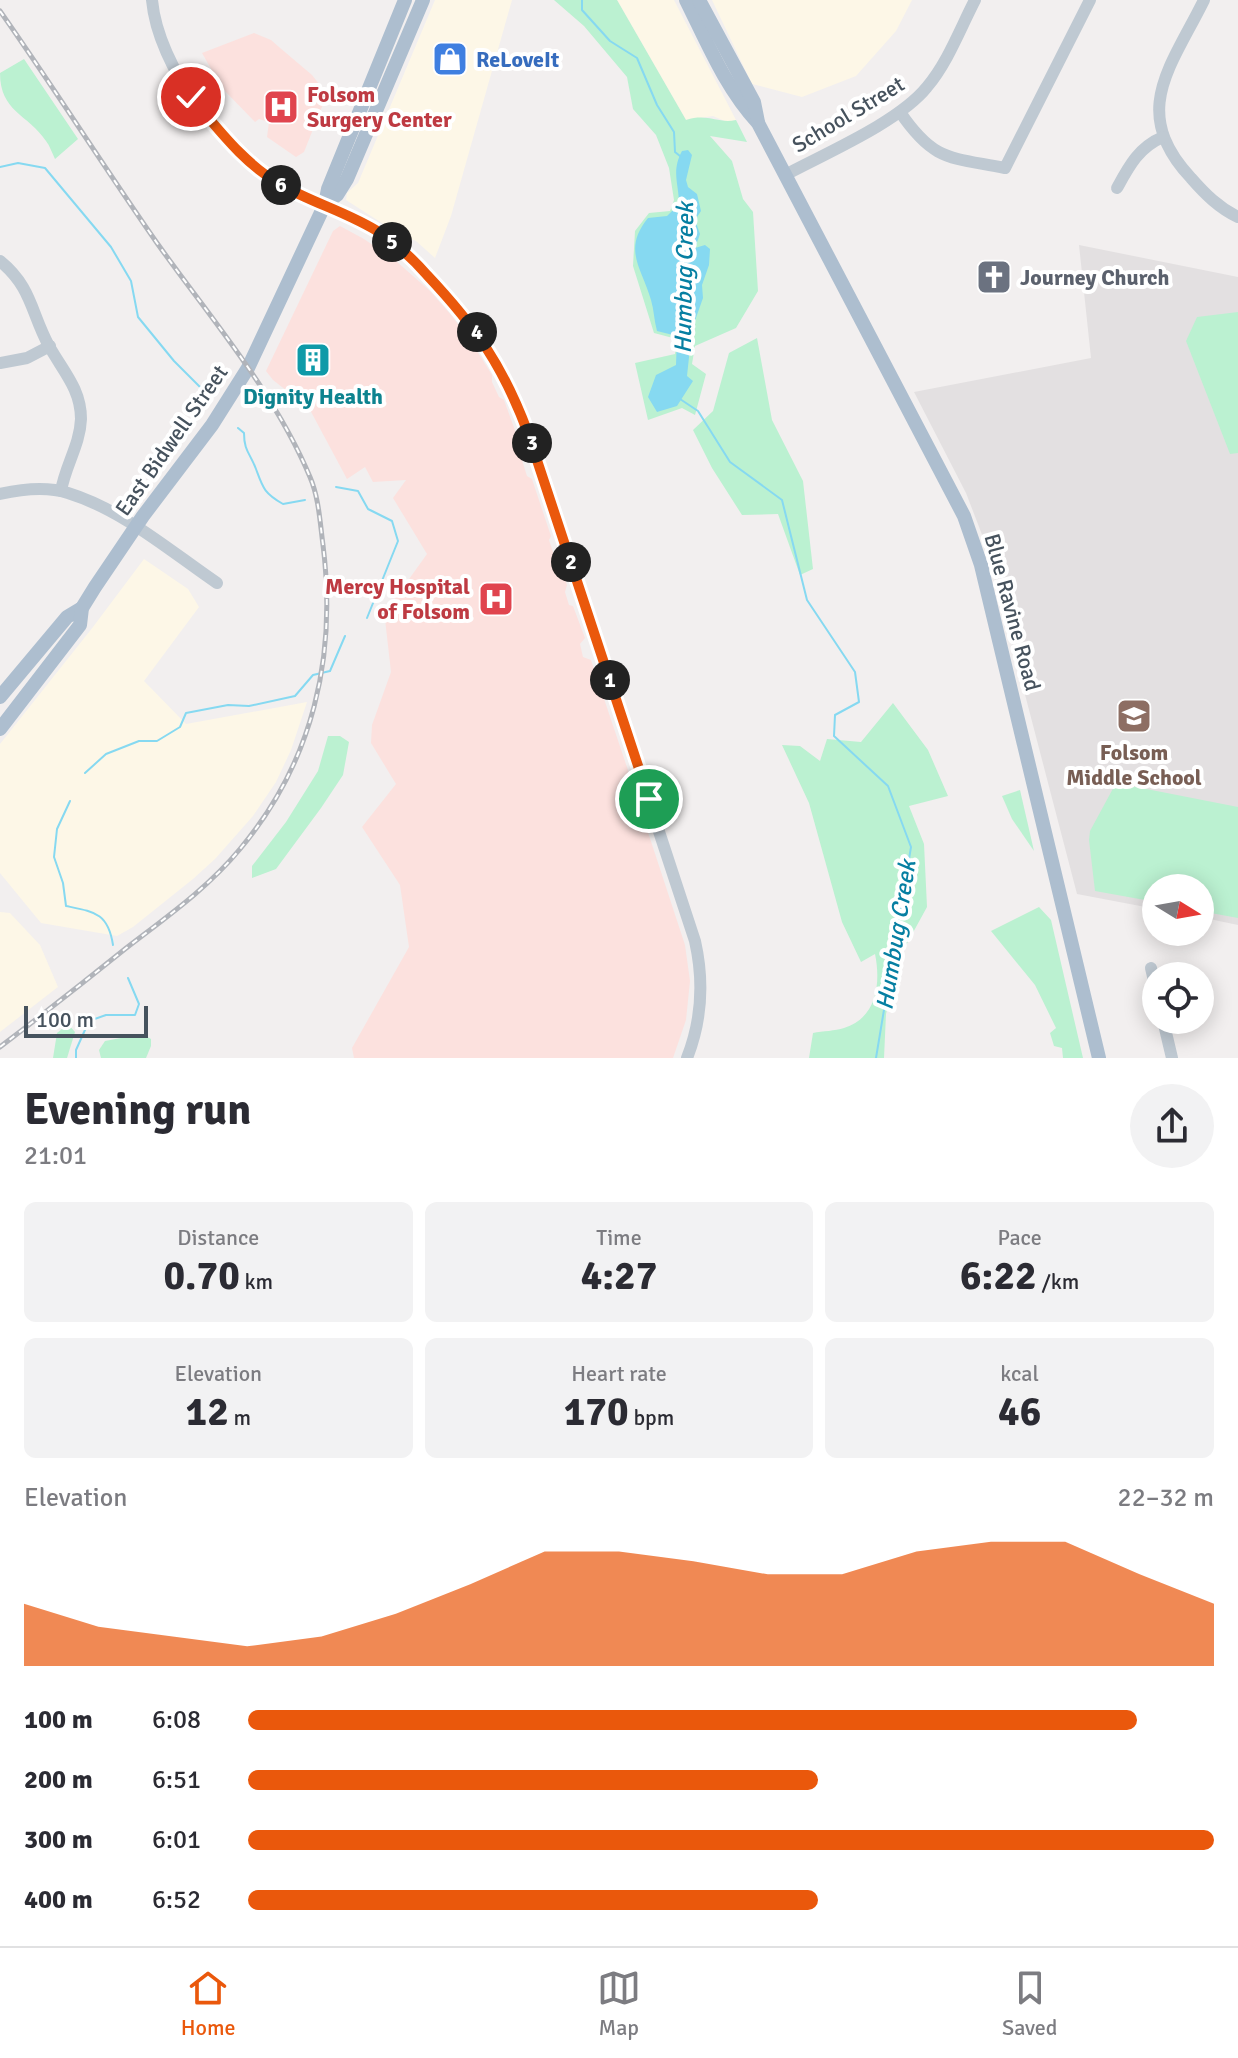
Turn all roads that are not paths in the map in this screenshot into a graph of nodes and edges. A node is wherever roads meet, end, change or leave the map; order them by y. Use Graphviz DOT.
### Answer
graph roads {
  1 [pos="152,0"];
  2 [pos="405,0"];
  3 [pos="413,0"];
  4 [pos="423,0"];
  5 [pos="686,0"];
  6 [pos="699,0"];
  7 [pos="975,0"];
  8 [pos="1090,0"];
  9 [pos="1204,0"];
  10 [pos="706,41"];
  11 [pos="395,66"];
  12 [pos="743,82"];
  13 [pos="900,112"];
  14 [pos="758,123"];
  15 [pos="1163,137"];
  16 [pos="785,175"];
  17 [pos="1117,188"];
  18 [pos="325,204"];
  19 [pos="1238,217"];
  20 [pos="0,261"];
  21 [pos="50,346"];
  22 [pos="0,363"];
  23 [pos="61,491"];
  24 [pos="0,494"];
  25 [pos="136,527"];
  26 [pos="217,583"];
  27 [pos="82,608"];
  28 [pos="0,697"];
  29 [pos="0,729"];
  30 [pos="1166,1034"];
  31 [pos="687,1058"];
  32 [pos="1099,1058"];
  33 [pos="1172,1058"];
  1 -- 18 [label="street"];
  2 -- 18 [label="main road, East Bidwell Street"];
  3 -- 11 [label="main road"];
  4 -- 11 [label="main road, East Bidwell Street"];
  5 -- 10 [label="main road, Blue Ravine Road"];
  6 -- 12 [label="main road, Blue Ravine Road"];
  7 -- 13 [label="street, School Street"];
  8 -- 13 [label="street"];
  9 -- 15 [label="street"];
  10 -- 12 [label="main road"];
  10 -- 14 [label="main road, Blue Ravine Road"];
  11 -- 18 [label="main road, East Bidwell Street"];
  12 -- 14 [label="main road, Blue Ravine Road"];
  13 -- 16 [label="street, School Street"];
  14 -- 16 [label="main road, Blue Ravine Road"];
  15 -- 17 [label="street"];
  15 -- 19 [label="street"];
  16 -- 32 [label="main road, Blue Ravine Road"];
  18 -- 25 [label="main road, East Bidwell Street"];
  18 -- 31 [label="street"];
  20 -- 21 [label="street"];
  21 -- 22 [label="street"];
  21 -- 23 [label="street"];
  23 -- 24 [label="street"];
  23 -- 25 [label="street"];
  25 -- 26 [label="street"];
  25 -- 27 [label="main road, East Bidwell Street"];
  27 -- 28 [label="main road, East Bidwell Street"];
  27 -- 29 [label="main road, East Bidwell Street"];
  30 -- 33 [label="street"];
}
